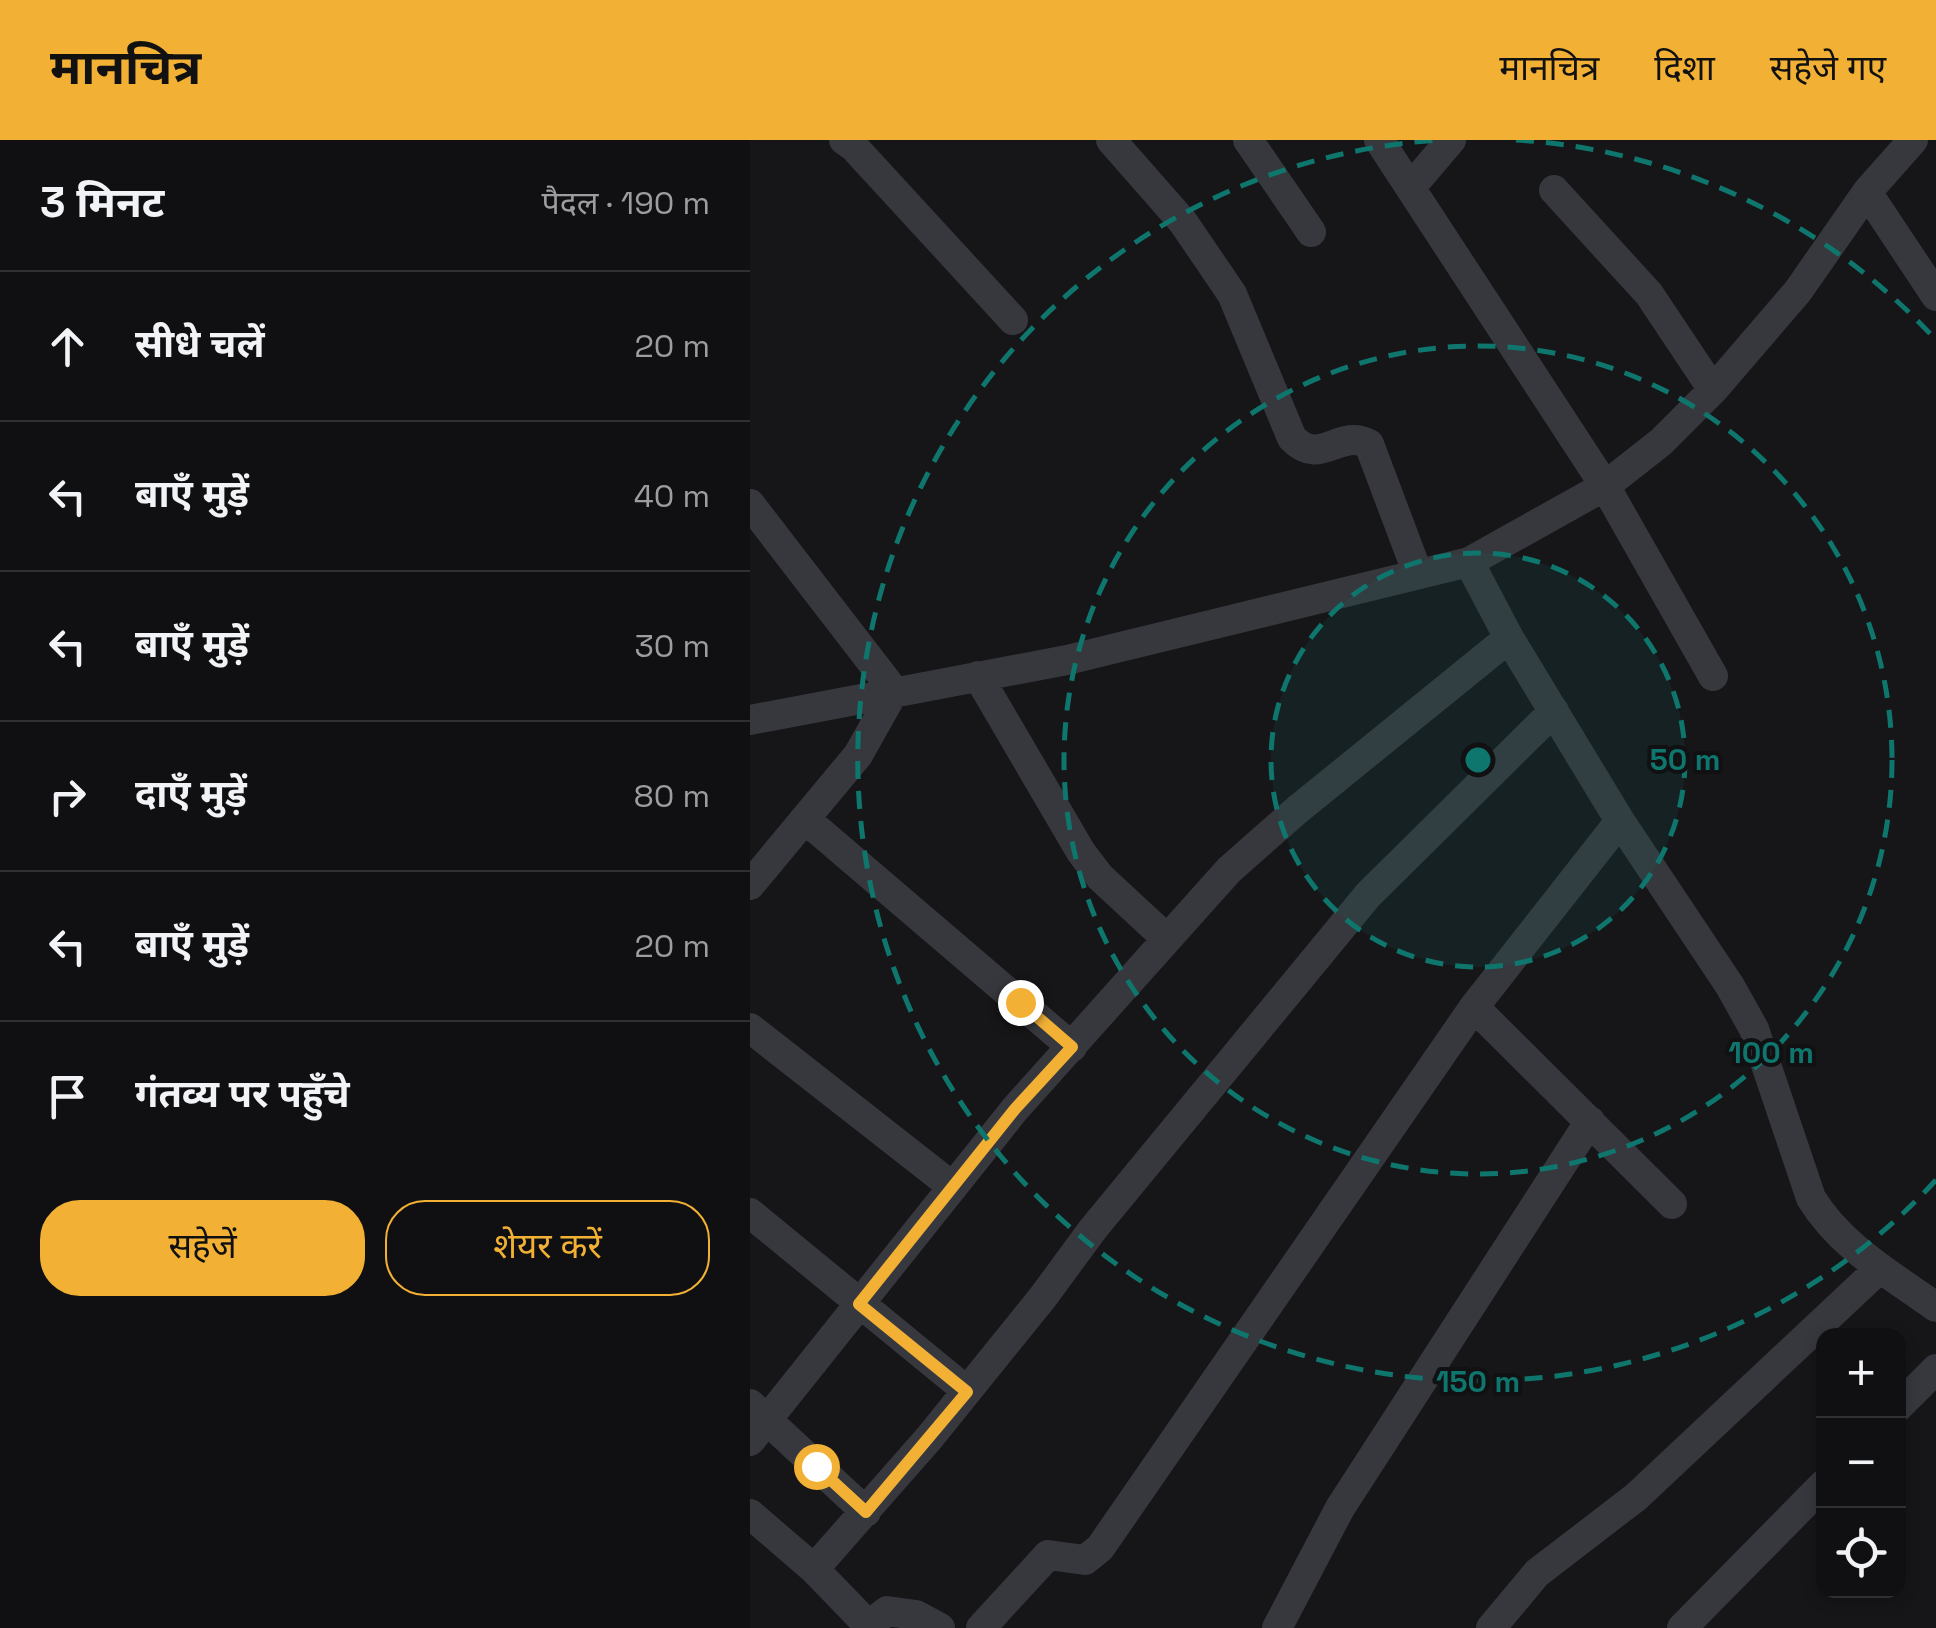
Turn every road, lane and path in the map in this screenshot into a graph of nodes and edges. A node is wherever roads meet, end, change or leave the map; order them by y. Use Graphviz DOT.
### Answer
graph roads {
  1 [pos="844,140"];
  2 [pos="1111,140"];
  3 [pos="1248,140"];
  4 [pos="1379,140"];
  5 [pos="1450,140"];
  6 [pos="1913,140"];
  7 [pos="1411,187"];
  8 [pos="1554,190"];
  9 [pos="1867,192"];
  10 [pos="1311,232"];
  11 [pos="1936,296"];
  12 [pos="1014,320"];
  13 [pos="1713,390"];
  14 [pos="1605,486"];
  15 [pos="750,504"];
  16 [pos="1469,562"];
  17 [pos="1418,574"];
  18 [pos="1509,638"];
  19 [pos="978,676"];
  20 [pos="1713,676"];
  21 [pos="894,691"];
  22 [pos="1554,710"];
  23 [pos="750,720"];
  24 [pos="805,820"];
  25 [pos="1620,821"];
  26 [pos="750,885"];
  27 [pos="1167,939"];
  28 [pos="1474,1007"];
  29 [pos="750,1028"];
  30 [pos="1072,1047"];
  31 [pos="1590,1121"];
  32 [pos="953,1188"];
  33 [pos="1672,1204"];
  34 [pos="750,1213"];
  35 [pos="1880,1268"];
  36 [pos="859,1304"];
  37 [pos="1936,1306"];
  38 [pos="1936,1369"];
  39 [pos="967,1392"];
  40 [pos="1906,1399"];
  41 [pos="755,1422"];
  42 [pos="1816,1492"];
  43 [pos="866,1512"];
  44 [pos="750,1514"];
  45 [pos="814,1569"];
  46 [pos="868,1627"];
  47 [pos="940,1628"];
  48 [pos="981,1628"];
  49 [pos="1277,1628"];
  50 [pos="1491,1628"];
  51 [pos="1682,1628"];
  1 -- 12 [label="street"];
  2 -- 17 [label="street"];
  3 -- 10 [label="street"];
  4 -- 7 [label="street"];
  5 -- 7 [label="street"];
  6 -- 9 [label="street"];
  7 -- 14 [label="street"];
  8 -- 13 [label="street"];
  9 -- 11 [label="street"];
  9 -- 13 [label="street"];
  13 -- 14 [label="street"];
  14 -- 16 [label="street"];
  14 -- 20 [label="street"];
  15 -- 21 [label="street"];
  16 -- 17 [label="street"];
  16 -- 18 [label="street"];
  17 -- 19 [label="street"];
  18 -- 22 [label="street"];
  18 -- 27 [label="street"];
  19 -- 21 [label="street"];
  19 -- 27 [label="street"];
  21 -- 23 [label="street"];
  21 -- 24 [label="street"];
  22 -- 25 [label="street"];
  22 -- 39 [label="street"];
  24 -- 26 [label="street"];
  24 -- 30 [label="street"];
  25 -- 28 [label="street"];
  25 -- 35 [label="street"];
  27 -- 30 [label="street"];
  28 -- 31 [label="street"];
  28 -- 48 [label="street"];
  29 -- 32 [label="street"];
  30 -- 32 [label="street"];
  31 -- 33 [label="street"];
  31 -- 49 [label="street"];
  32 -- 36 [label="street"];
  34 -- 36 [label="street"];
  35 -- 37 [label="street"];
  35 -- 50 [label="street"];
  36 -- 39 [label="street"];
  36 -- 41 [label="street"];
  38 -- 40 [label="street"];
  39 -- 43 [label="street"];
  41 -- 43 [label="street"];
  42 -- 51 [label="street"];
  43 -- 45 [label="street"];
  44 -- 45 [label="street"];
  45 -- 46 [label="street"];
  46 -- 47 [label="street"];
}
